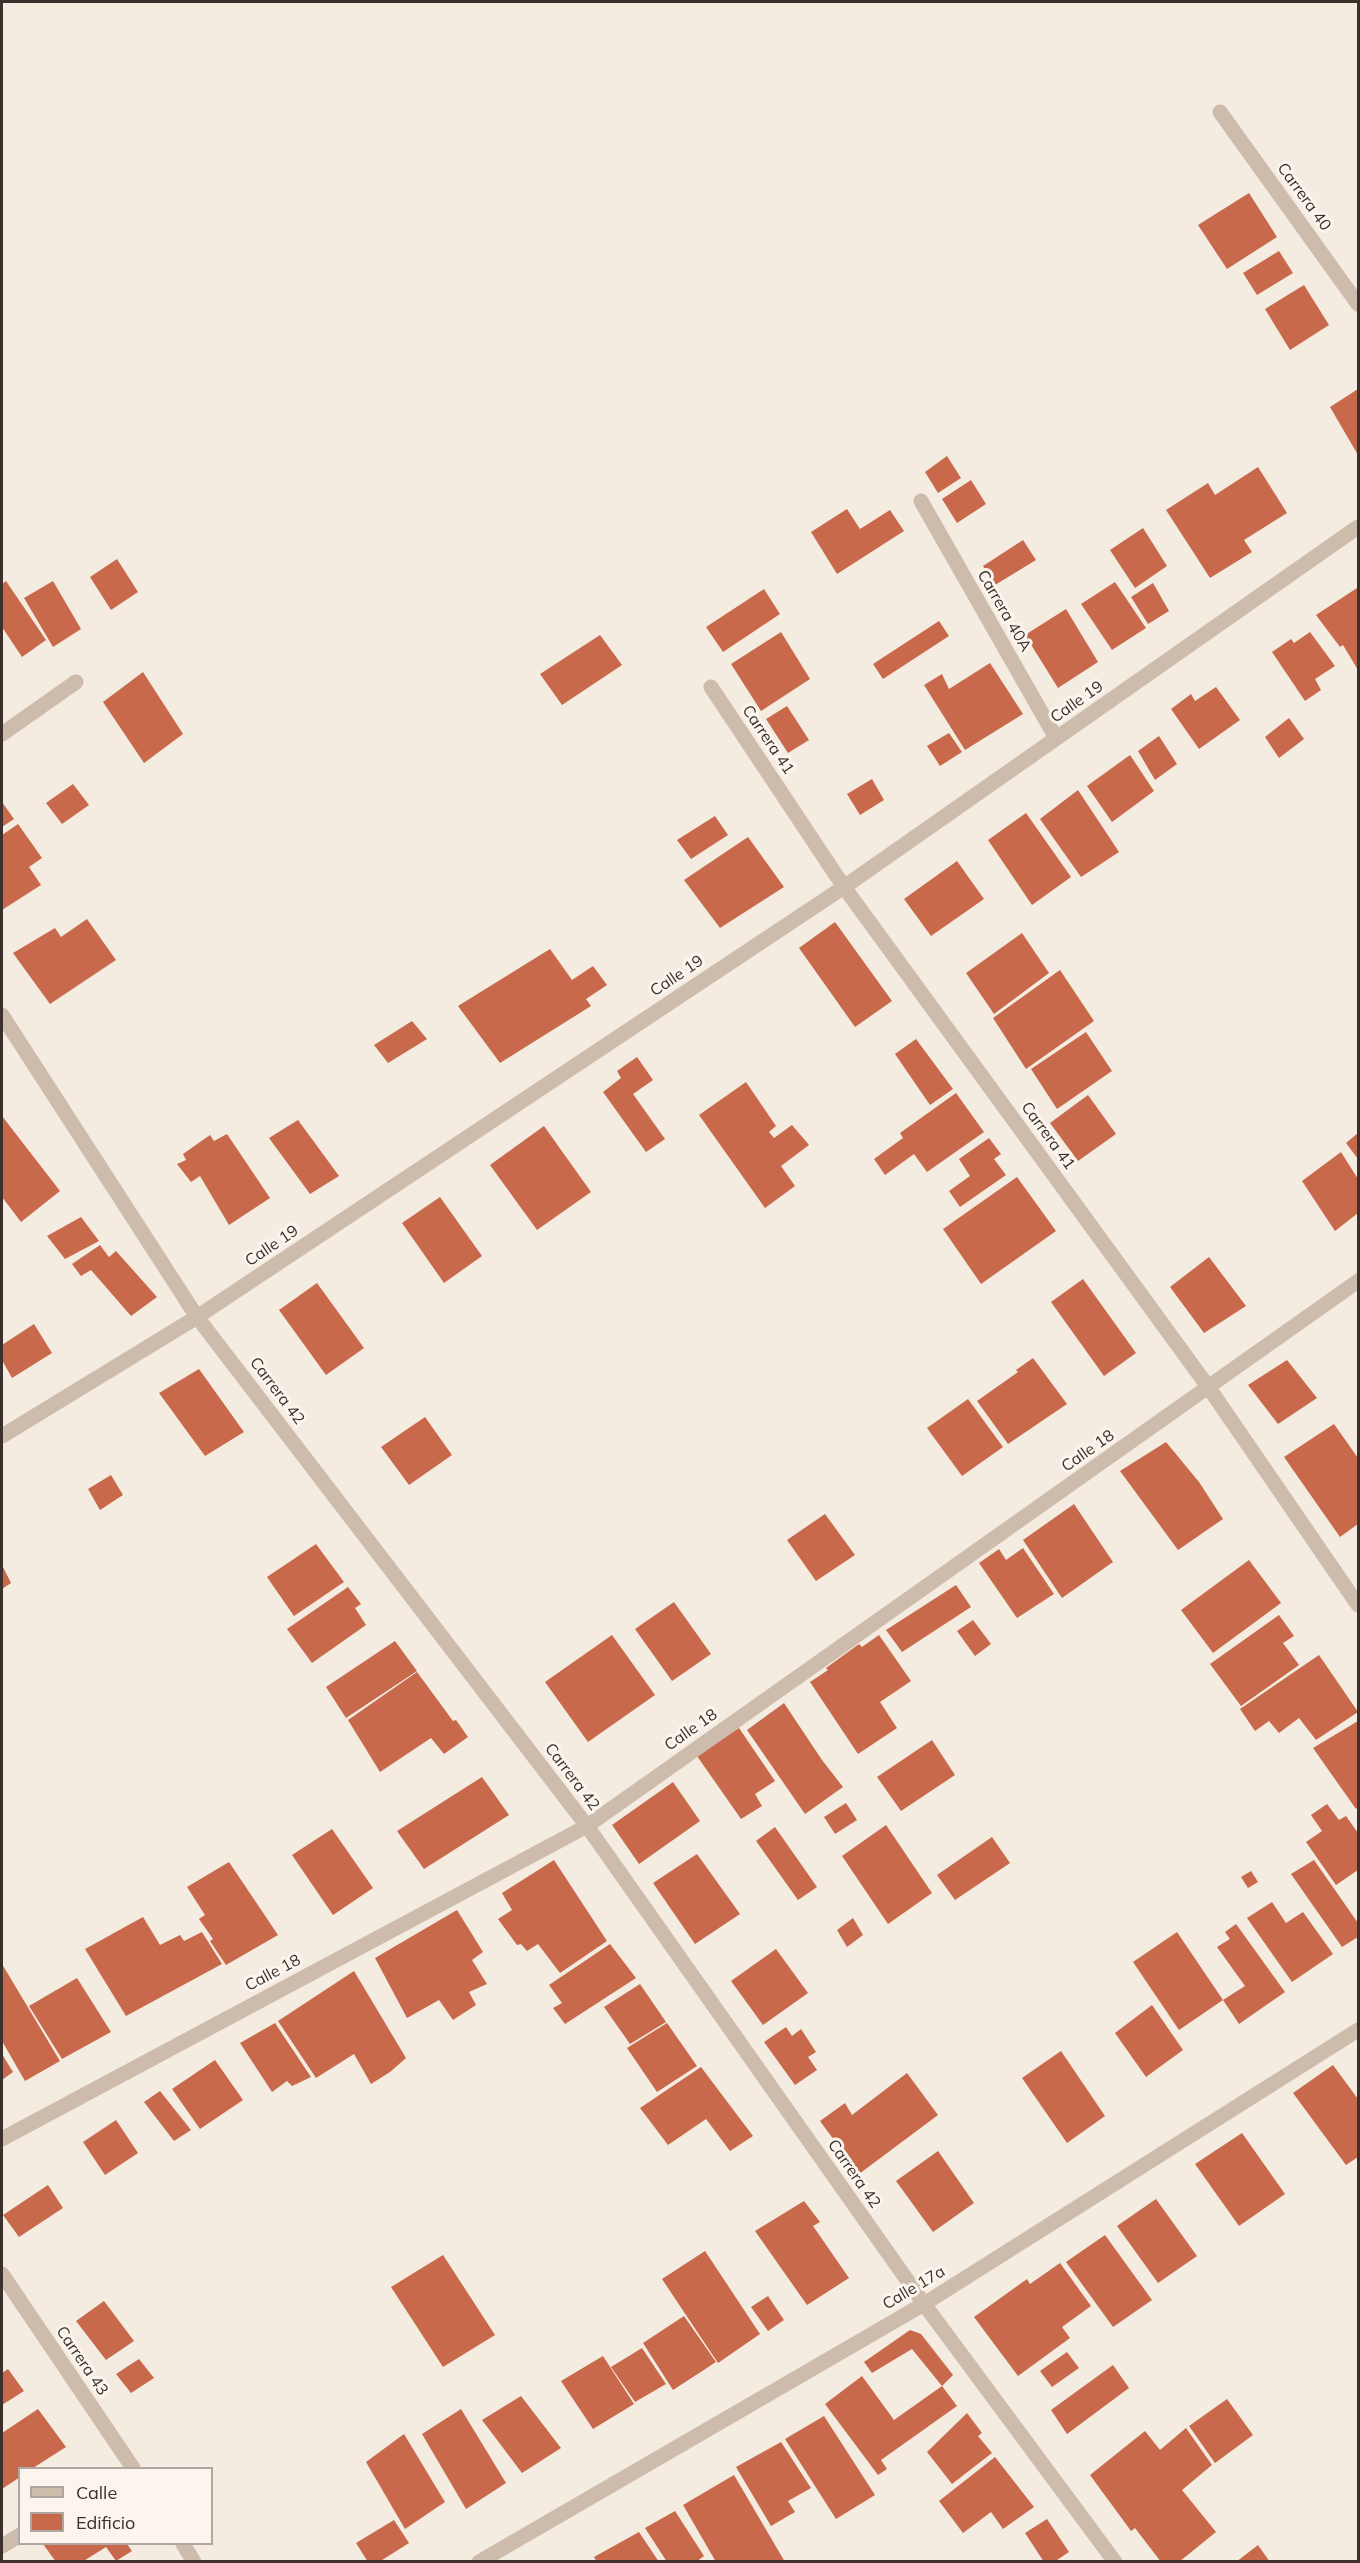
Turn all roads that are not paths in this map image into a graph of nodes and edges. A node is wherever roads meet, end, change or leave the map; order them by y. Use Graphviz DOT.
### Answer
graph roads {
  1 [pos="1220,112"];
  2 [pos="1359,304"];
  3 [pos="921,501"];
  4 [pos="1359,527"];
  5 [pos="76,682"];
  6 [pos="711,687"];
  7 [pos="2,734"];
  8 [pos="1056,738"];
  9 [pos="844,886"];
  10 [pos="2,1016"];
  11 [pos="1359,1281"];
  12 [pos="197,1317"];
  13 [pos="1209,1388"];
  14 [pos="2,1436"];
  15 [pos="1359,1605"];
  16 [pos="586,1826"];
  17 [pos="1359,2030"];
  18 [pos="2,2139"];
  19 [pos="2,2274"];
  20 [pos="924,2304"];
  21 [pos="131,2467"];
  22 [pos="18,2536"];
  23 [pos="184,2545"];
  24 [pos="2,2546"];
  25 [pos="194,2562"];
  26 [pos="479,2562"];
  27 [pos="1115,2562"];
  1 -- 2 [label="street, Carrera 40"];
  3 -- 8 [label="street, Carrera 40A"];
  4 -- 8 [label="street, Calle 19"];
  5 -- 7 [label="street"];
  6 -- 9 [label="street, Carrera 41"];
  8 -- 9 [label="street, Calle 19"];
  9 -- 12 [label="street, Calle 19"];
  9 -- 13 [label="street, Carrera 41"];
  10 -- 12 [label="street, Carrera 42"];
  11 -- 13 [label="street, Calle 18"];
  12 -- 14 [label="street, Calle 19"];
  12 -- 16 [label="street, Carrera 42"];
  13 -- 15 [label="street, Carrera 41"];
  13 -- 16 [label="street, Calle 18"];
  16 -- 18 [label="street, Calle 18"];
  16 -- 20 [label="street, Carrera 42"];
  17 -- 20 [label="street, Calle 17a"];
  19 -- 21 [label="street, Carrera 43"];
  20 -- 26 [label="street, Calle 17a"];
  20 -- 27 [label="street, Carrera 42"];
  22 -- 24 [label="street"];
  23 -- 25 [label="street"];
}
